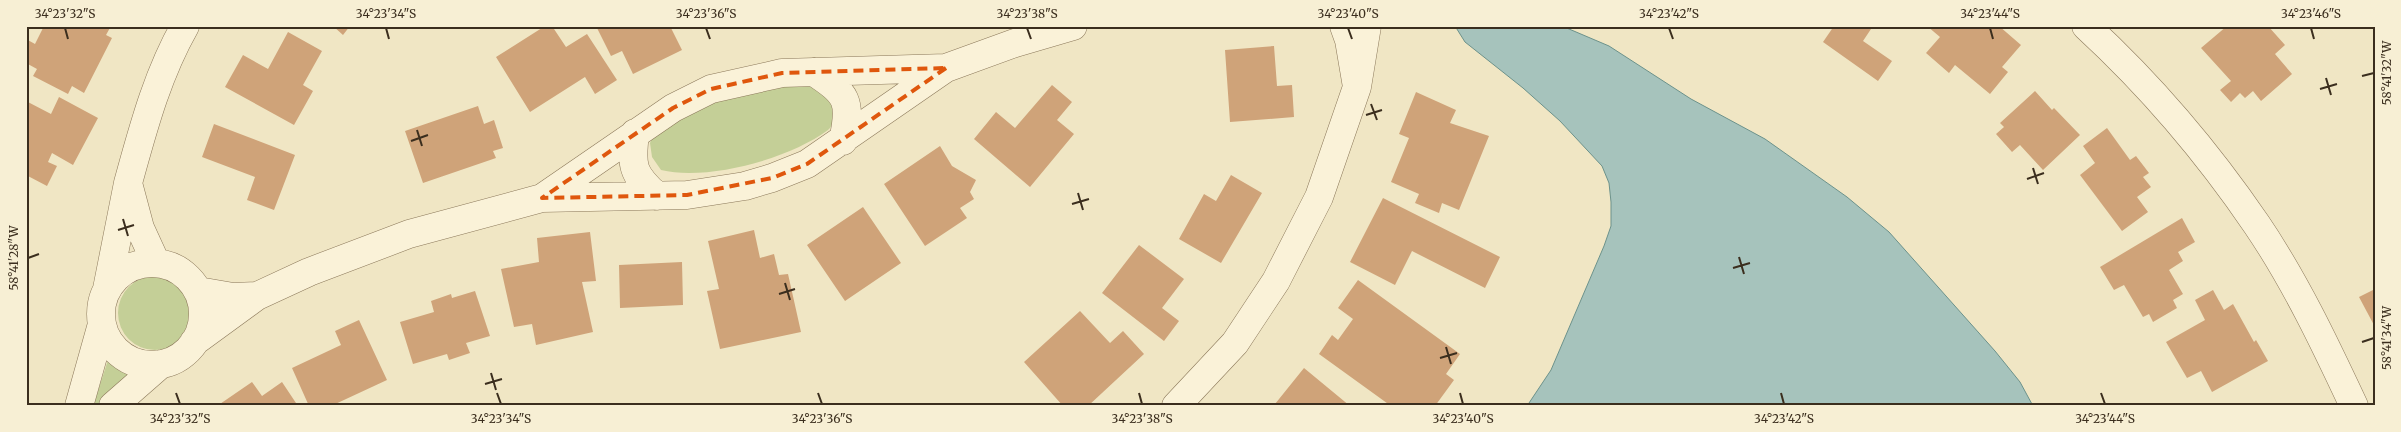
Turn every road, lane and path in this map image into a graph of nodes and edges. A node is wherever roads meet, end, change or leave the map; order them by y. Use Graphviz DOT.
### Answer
graph roads {
  1 [pos="185,26"];
  2 [pos="1073,26"];
  3 [pos="1344,26"];
  4 [pos="1367,26"];
  5 [pos="2086,26"];
  6 [pos="946,68"];
  7 [pos="814,72"];
  8 [pos="1357,87"];
  9 [pos="635,133"];
  10 [pos="843,141"];
  11 [pos="128,183"];
  12 [pos="657,196"];
  13 [pos="542,198"];
  14 [pos="156,263"];
  15 [pos="107,289"];
  16 [pos="198,290"];
  17 [pos="257,296"];
  18 [pos="102,324"];
  19 [pos="194,342"];
  20 [pos="161,364"];
  21 [pos="79,406"];
  22 [pos="112,406"];
  23 [pos="1176,406"];
  24 [pos="2354,406"];
  1 -- 11 [label="street"];
  2 -- 6 [label="street"];
  3 -- 8 [label="street"];
  4 -- 8 [label="street"];
  5 -- 24 [label="street"];
  6 -- 7 [label="street"];
  6 -- 10 [label="street"];
  7 -- 9 [label="street"];
  7 -- 10 [label="street"];
  8 -- 23 [label="street"];
  9 -- 12 [label="street"];
  9 -- 13 [label="street"];
  10 -- 12 [label="street"];
  11 -- 14 [label="street"];
  11 -- 15 [label="street"];
  12 -- 13 [label="street"];
  13 -- 17 [label="street"];
  14 -- 15 [label="street"];
  14 -- 16 [label="street"];
  15 -- 18 [label="street"];
  16 -- 17 [label="street"];
  16 -- 19 [label="street"];
  17 -- 19 [label="street"];
  18 -- 20 [label="street"];
  18 -- 21 [label="street"];
  19 -- 20 [label="street"];
  20 -- 22 [label="street"];
}
